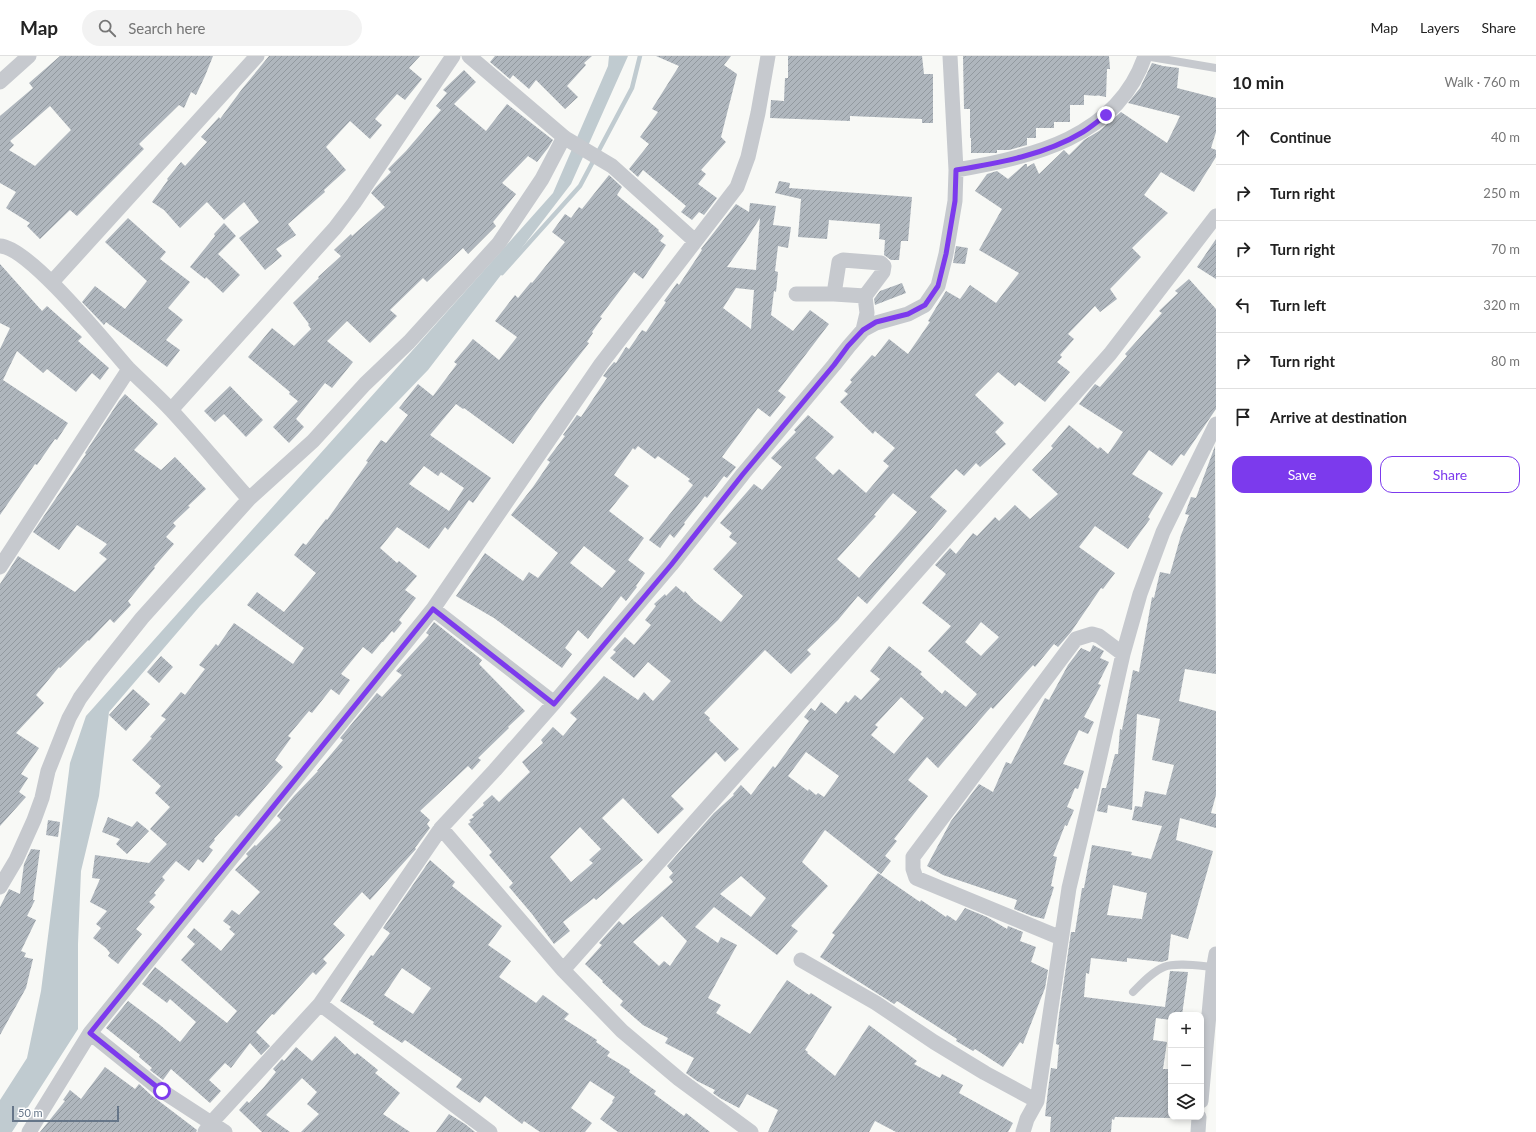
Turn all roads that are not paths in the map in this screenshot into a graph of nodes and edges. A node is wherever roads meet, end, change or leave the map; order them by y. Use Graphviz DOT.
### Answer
graph roads {
  1 [pos="29,56"];
  2 [pos="257,56"];
  3 [pos="453,56"];
  4 [pos="469,56"];
  5 [pos="768,56"];
  6 [pos="950,56"];
  7 [pos="1145,56"];
  8 [pos="1216,68"];
  9 [pos="0,82"];
  10 [pos="565,137"];
  11 [pos="956,170"];
  12 [pos="1216,216"];
  13 [pos="695,241"];
  14 [pos="0,246"];
  15 [pos="52,282"];
  16 [pos="796,294"];
  17 [pos="834,294"];
  18 [pos="865,296"];
  19 [pos="863,330"];
  20 [pos="129,369"];
  21 [pos="171,410"];
  22 [pos="1216,424"];
  23 [pos="249,499"];
  24 [pos="0,567"];
  25 [pos="433,609"];
  26 [pos="1123,654"];
  27 [pos="554,704"];
  28 [pos="441,828"];
  29 [pos="0,887"];
  30 [pos="1060,938"];
  31 [pos="801,960"];
  32 [pos="1215,960"];
  33 [pos="563,970"];
  34 [pos="1133,992"];
  35 [pos="320,1004"];
  36 [pos="90,1033"];
  37 [pos="1203,1084"];
  38 [pos="1037,1101"];
  39 [pos="1199,1120"];
  40 [pos="208,1127"];
  41 [pos="29,1132"];
  42 [pos="225,1132"];
  43 [pos="490,1132"];
  44 [pos="751,1132"];
  45 [pos="1023,1132"];
  46 [pos="1198,1132"];
  1 -- 9 [label="street"];
  2 -- 15 [label="street"];
  3 -- 21 [label="street"];
  4 -- 10 [label="street"];
  5 -- 13 [label="street"];
  6 -- 11 [label="street"];
  7 -- 8 [label="lane"];
  7 -- 11 [label="street"];
  10 -- 13 [label="street"];
  10 -- 23 [label="street"];
  11 -- 19 [label="street"];
  12 -- 33 [label="street"];
  13 -- 25 [label="street"];
  14 -- 15 [label="street"];
  15 -- 20 [label="street"];
  16 -- 17 [label="street"];
  17 -- 18 [label="street"];
  17 -- 18 [label="street"];
  18 -- 19 [label="street"];
  19 -- 27 [label="street"];
  20 -- 21 [label="street"];
  20 -- 24 [label="street"];
  21 -- 23 [label="street"];
  22 -- 26 [label="street"];
  23 -- 29 [label="street"];
  25 -- 27 [label="street"];
  25 -- 36 [label="street"];
  26 -- 30 [label="street"];
  26 -- 30 [label="street"];
  27 -- 28 [label="street"];
  28 -- 33 [label="street"];
  28 -- 35 [label="street"];
  30 -- 38 [label="street"];
  31 -- 38 [label="street"];
  32 -- 34 [label="lane"];
  32 -- 37 [label="street"];
  33 -- 44 [label="street"];
  35 -- 40 [label="street"];
  35 -- 43 [label="street"];
  36 -- 40 [label="street"];
  36 -- 41 [label="street"];
  38 -- 45 [label="street"];
  39 -- 46 [label="street"];
  40 -- 42 [label="street"];
}
